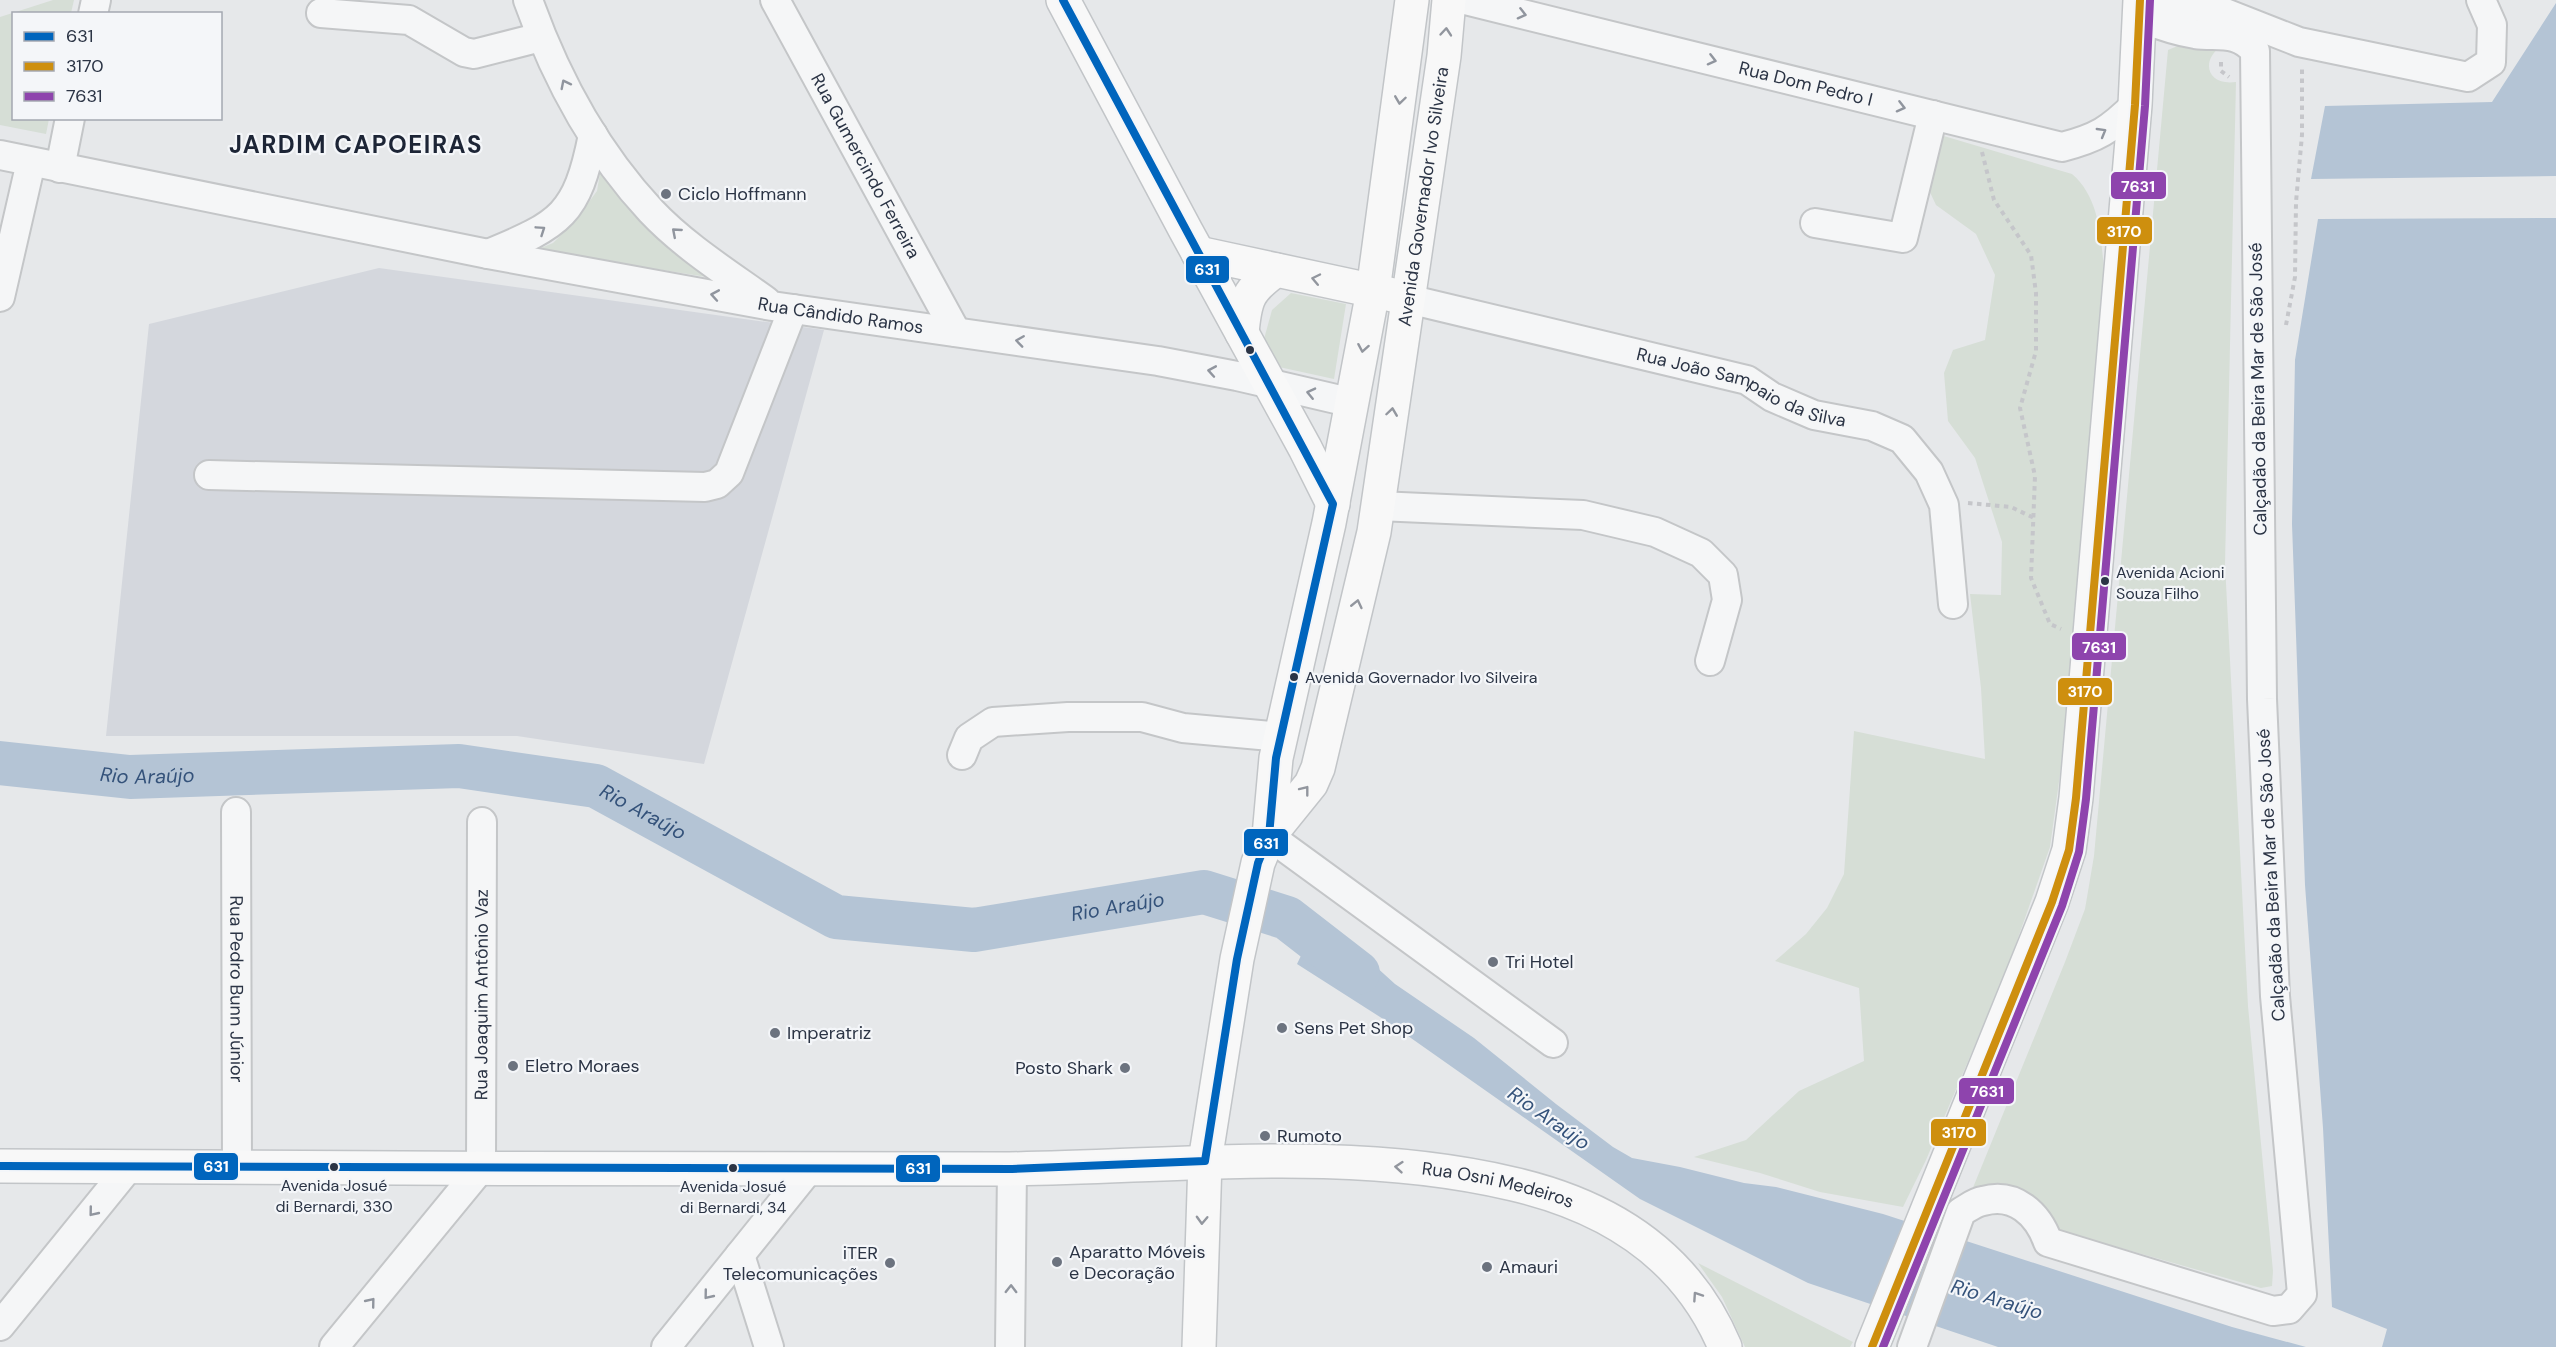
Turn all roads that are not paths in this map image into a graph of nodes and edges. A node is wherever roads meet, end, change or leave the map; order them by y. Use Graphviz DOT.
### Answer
graph roads {
  1 [pos="528,0"];
  2 [pos="775,0"];
  3 [pos="1064,0"];
  4 [pos="1412,0"];
  5 [pos="1449,0"];
  6 [pos="1466,0"];
  7 [pos="2481,0"];
  8 [pos="2140,9"];
  9 [pos="321,14"];
  10 [pos="541,36"];
  11 [pos="2135,105"];
  12 [pos="1933,114"];
  13 [pos="70,120"];
  14 [pos="593,135"];
  15 [pos="0,155"];
  16 [pos="31,162"];
  17 [pos="60,168"];
  18 [pos="1815,222"];
  19 [pos="1198,253"];
  20 [pos="488,254"];
  21 [pos="1276,270"];
  22 [pos="1373,291"];
  23 [pos="0,297"];
  24 [pos="1408,299"];
  25 [pos="783,307"];
  26 [pos="956,332"];
  27 [pos="1242,333"];
  28 [pos="1269,383"];
  29 [pos="1353,404"];
  30 [pos="209,475"];
  31 [pos="1333,504"];
  32 [pos="1378,506"];
  33 [pos="1953,603"];
  34 [pos="1710,661"];
  35 [pos="1281,737"];
  36 [pos="962,755"];
  37 [pos="236,812"];
  38 [pos="482,822"];
  39 [pos="1263,850"];
  40 [pos="1553,1043"];
  41 [pos="1205,1161"];
  42 [pos="0,1166"];
  43 [pos="129,1167"];
  44 [pos="237,1167"];
  45 [pos="481,1168"];
  46 [pos="810,1168"];
  47 [pos="1012,1169"];
  48 [pos="740,1256"];
  49 [pos="0,1326"];
  50 [pos="1875,1340"];
  51 [pos="334,1347"];
  52 [pos="666,1347"];
  53 [pos="769,1347"];
  54 [pos="1010,1347"];
  55 [pos="1199,1347"];
  56 [pos="1725,1347"];
  57 [pos="1912,1347"];
  1 -- 10 [label="street, Rua Cândido Ramos"];
  2 -- 26 [label="street, Rua Gumercindo Ferreira"];
  3 -- 19 [label="main road"];
  4 -- 22 [label="main road, Avenida Governador Ivo Silveira, one-way"];
  24 -- 5 [label="main road, Avenida Governador Ivo Silveira, one-way"];
  6 -- 12 [label="street, Rua Dom Pedro I, one-way"];
  7 -- 8 [label="street"];
  8 -- 11 [label="main road"];
  8 -- 57 [label="street, Calçadão da Beira Mar de São José"];
  9 -- 10 [label="street"];
  14 -- 10 [label="street, Rua Cândido Ramos, one-way"];
  12 -- 11 [label="street, Rua Dom Pedro I, one-way"];
  11 -- 50 [label="main road"];
  12 -- 18 [label="street"];
  13 -- 17 [label="street"];
  20 -- 14 [label="street, one-way"];
  25 -- 14 [label="street, Rua Cândido Ramos, one-way"];
  15 -- 16 [label="street"];
  16 -- 17 [label="street"];
  16 -- 23 [label="street"];
  17 -- 20 [label="street"];
  19 -- 21 [label="main road"];
  19 -- 27 [label="main road"];
  25 -- 20 [label="street, one-way"];
  22 -- 21 [label="main road, one-way"];
  21 -- 27 [label="main road"];
  22 -- 24 [label="main road"];
  22 -- 29 [label="main road, Avenida Governador Ivo Silveira, one-way"];
  32 -- 24 [label="main road, Avenida Governador Ivo Silveira, one-way"];
  24 -- 33 [label="street, Rua João Sampaio da Silva"];
  25 -- 26 [label="street, Rua Cândido Ramos"];
  25 -- 30 [label="street"];
  28 -- 26 [label="street, Rua Cândido Ramos, one-way"];
  27 -- 28 [label="main road"];
  29 -- 28 [label="street, Rua Cândido Ramos, one-way"];
  28 -- 31 [label="main road"];
  29 -- 31 [label="main road, Avenida Governador Ivo Silveira"];
  31 -- 35 [label="main road, Avenida Governador Ivo Silveira"];
  32 -- 34 [label="street"];
  39 -- 32 [label="main road, Avenida Governador Ivo Silveira, one-way"];
  35 -- 36 [label="street"];
  35 -- 39 [label="main road, Avenida Governador Ivo Silveira"];
  37 -- 44 [label="street, Rua Pedro Bunn Júnior"];
  38 -- 45 [label="street, Rua Joaquim Antônio Vaz"];
  39 -- 40 [label="street"];
  39 -- 41 [label="main road"];
  41 -- 47 [label="main road, Rua Osni Medeiros"];
  41 -- 55 [label="main road, one-way"];
  56 -- 41 [label="main road, Rua Osni Medeiros, one-way"];
  42 -- 43 [label="main road, Rua Osni Medeiros"];
  43 -- 44 [label="main road, Rua Osni Medeiros"];
  43 -- 49 [label="street, one-way"];
  44 -- 45 [label="main road, Rua Osni Medeiros"];
  45 -- 46 [label="main road, Rua Osni Medeiros"];
  51 -- 45 [label="street, one-way"];
  46 -- 47 [label="main road, Rua Osni Medeiros"];
  46 -- 48 [label="street"];
  54 -- 47 [label="street, one-way"];
  48 -- 52 [label="street, one-way"];
  48 -- 53 [label="street"];
}
